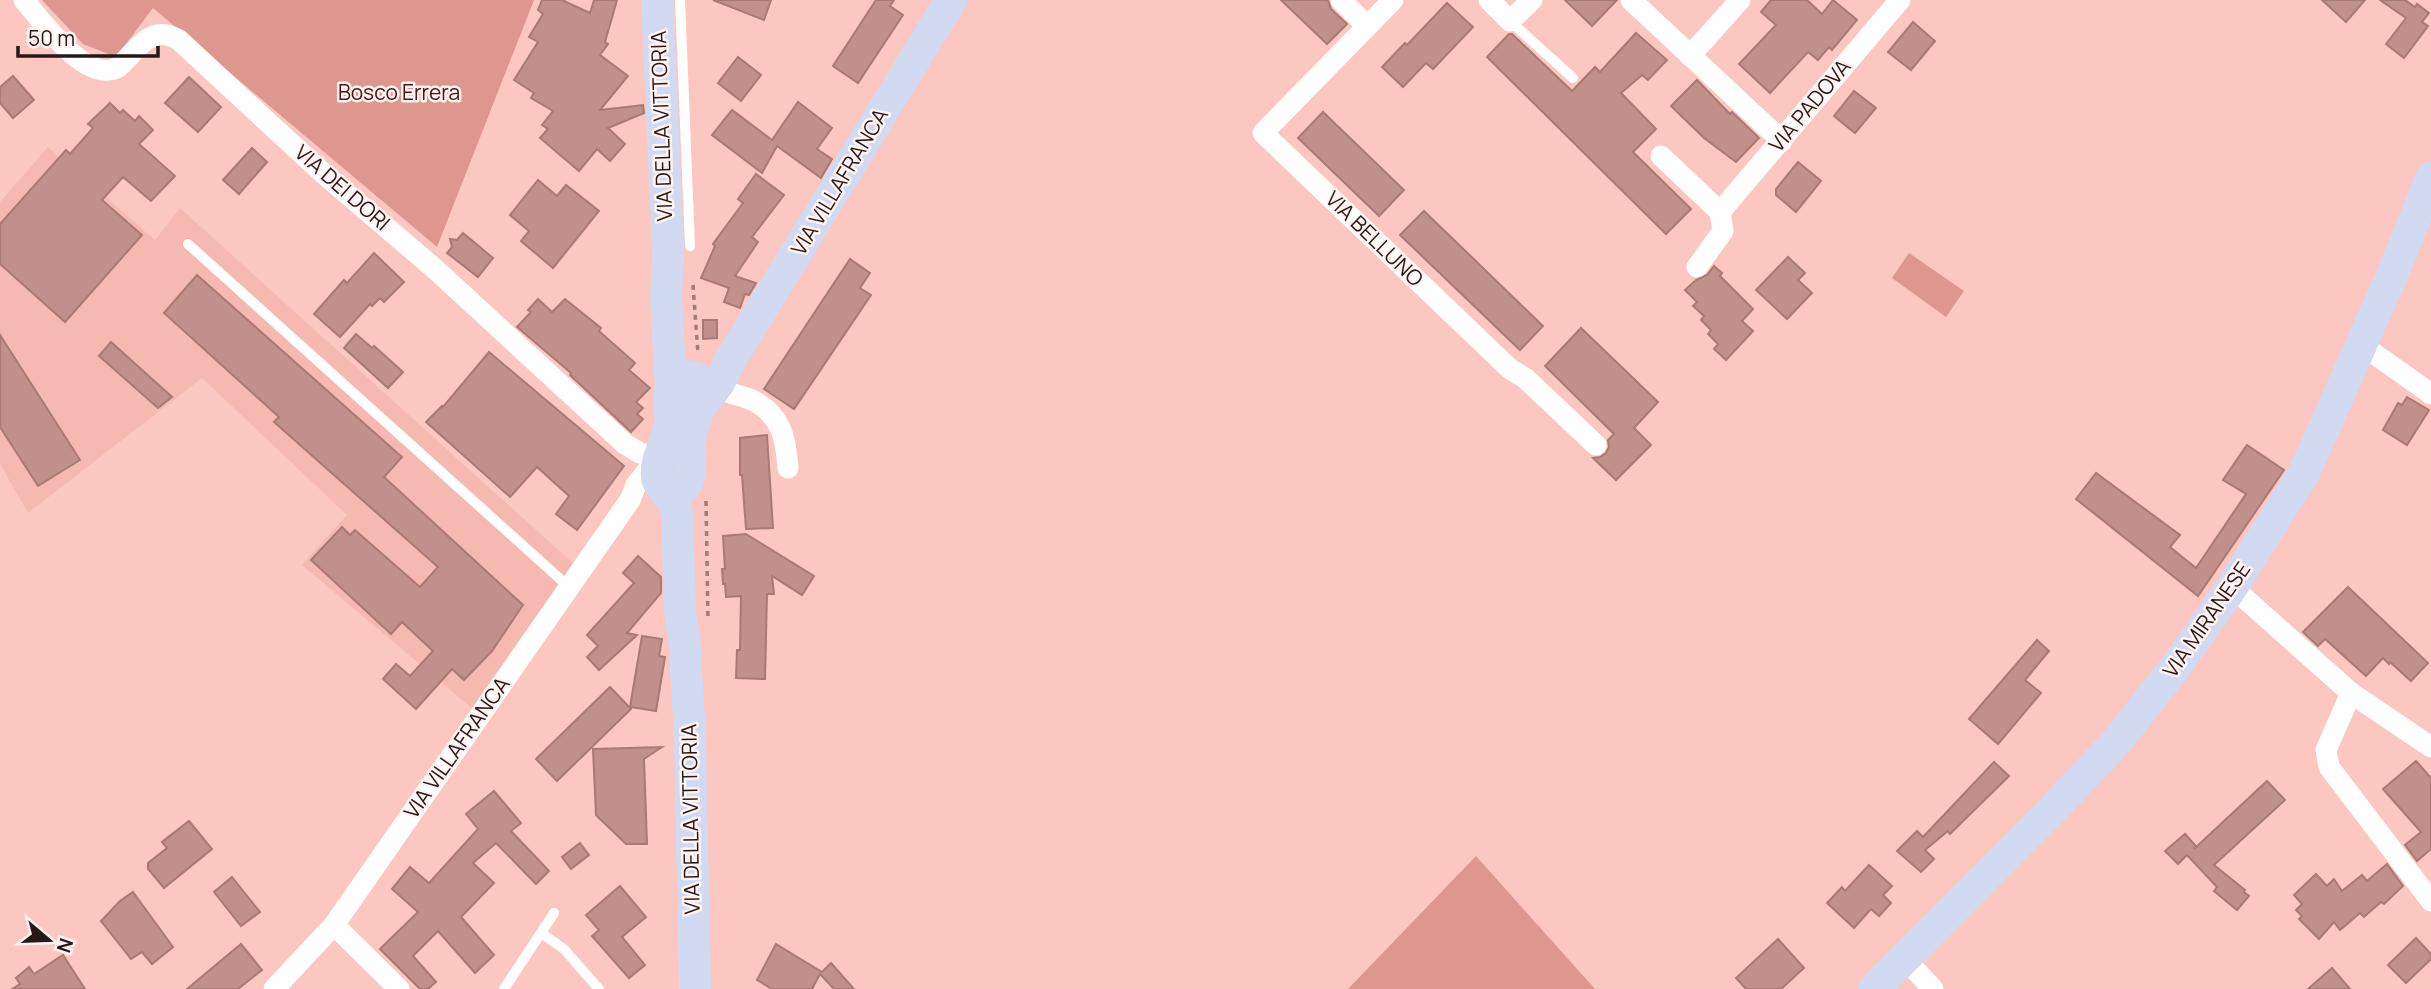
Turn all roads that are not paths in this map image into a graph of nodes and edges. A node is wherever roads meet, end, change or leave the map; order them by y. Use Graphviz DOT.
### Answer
graph roads {
  1 [pos="24,0"];
  2 [pos="657,0"];
  3 [pos="680,0"];
  4 [pos="951,0"];
  5 [pos="1341,0"];
  6 [pos="1393,0"];
  7 [pos="1489,0"];
  8 [pos="1532,0"];
  9 [pos="1632,0"];
  10 [pos="1740,0"];
  11 [pos="1900,0"];
  12 [pos="1510,21"];
  13 [pos="1367,26"];
  14 [pos="1690,56"];
  15 [pos="1573,78"];
  16 [pos="1782,141"];
  17 [pos="1661,156"];
  18 [pos="2431,178"];
  19 [pos="1720,212"];
  20 [pos="188,244"];
  21 [pos="679,249"];
  22 [pos="1698,267"];
  23 [pos="2362,345"];
  24 [pos="700,383"];
  25 [pos="2431,394"];
  26 [pos="1596,445"];
  27 [pos="659,456"];
  28 [pos="789,468"];
  29 [pos="681,487"];
  30 [pos="630,500"];
  31 [pos="569,587"];
  32 [pos="2232,587"];
  33 [pos="2351,693"];
  34 [pos="2431,747"];
  35 [pos="2431,901"];
  36 [pos="554,913"];
  37 [pos="334,925"];
  38 [pos="541,933"];
  39 [pos="1904,958"];
  40 [pos="274,989"];
  41 [pos="398,989"];
  42 [pos="504,989"];
  43 [pos="599,989"];
  44 [pos="695,989"];
  45 [pos="1874,989"];
  46 [pos="1933,989"];
  1 -- 27 [label="street, VIA DEI DORI"];
  2 -- 21 [label="main road, VIA DELLA VITTORIA"];
  3 -- 21 [label="lane"];
  4 -- 24 [label="main road, VIA VILLAFRANCA"];
  5 -- 13 [label="street"];
  6 -- 13 [label="street, VIA BELLUNO"];
  7 -- 12 [label="street"];
  8 -- 12 [label="street"];
  9 -- 14 [label="street"];
  10 -- 14 [label="street"];
  11 -- 16 [label="street, VIA PADOVA"];
  12 -- 15 [label="lane"];
  13 -- 26 [label="street, VIA BELLUNO"];
  14 -- 16 [label="street"];
  16 -- 19 [label="street, VIA PADOVA"];
  17 -- 19 [label="street"];
  18 -- 23 [label="main road, VIA MIRANESE"];
  19 -- 22 [label="street"];
  20 -- 31 [label="lane"];
  21 -- 24 [label="main road, VIA DELLA VITTORIA"];
  23 -- 25 [label="street"];
  23 -- 32 [label="main road, VIA MIRANESE"];
  24 -- 27 [label="main road, VIA DELLA VITTORIA"];
  24 -- 28 [label="street"];
  24 -- 29 [label="main road, VIA DELLA VITTORIA"];
  27 -- 29 [label="main road, VIA DELLA VITTORIA"];
  27 -- 30 [label="street, VIA VILLAFRANCA"];
  29 -- 30 [label="street"];
  29 -- 44 [label="main road, VIA DELLA VITTORIA"];
  30 -- 31 [label="street, VIA VILLAFRANCA"];
  31 -- 37 [label="street, VIA VILLAFRANCA"];
  32 -- 33 [label="street"];
  32 -- 39 [label="main road, VIA MIRANESE"];
  33 -- 34 [label="street"];
  33 -- 35 [label="street"];
  36 -- 38 [label="lane"];
  37 -- 40 [label="street, VIA VILLAFRANCA"];
  37 -- 41 [label="street"];
  38 -- 42 [label="lane"];
  38 -- 43 [label="lane"];
  39 -- 45 [label="main road, VIA MIRANESE"];
  39 -- 46 [label="street"];
}
